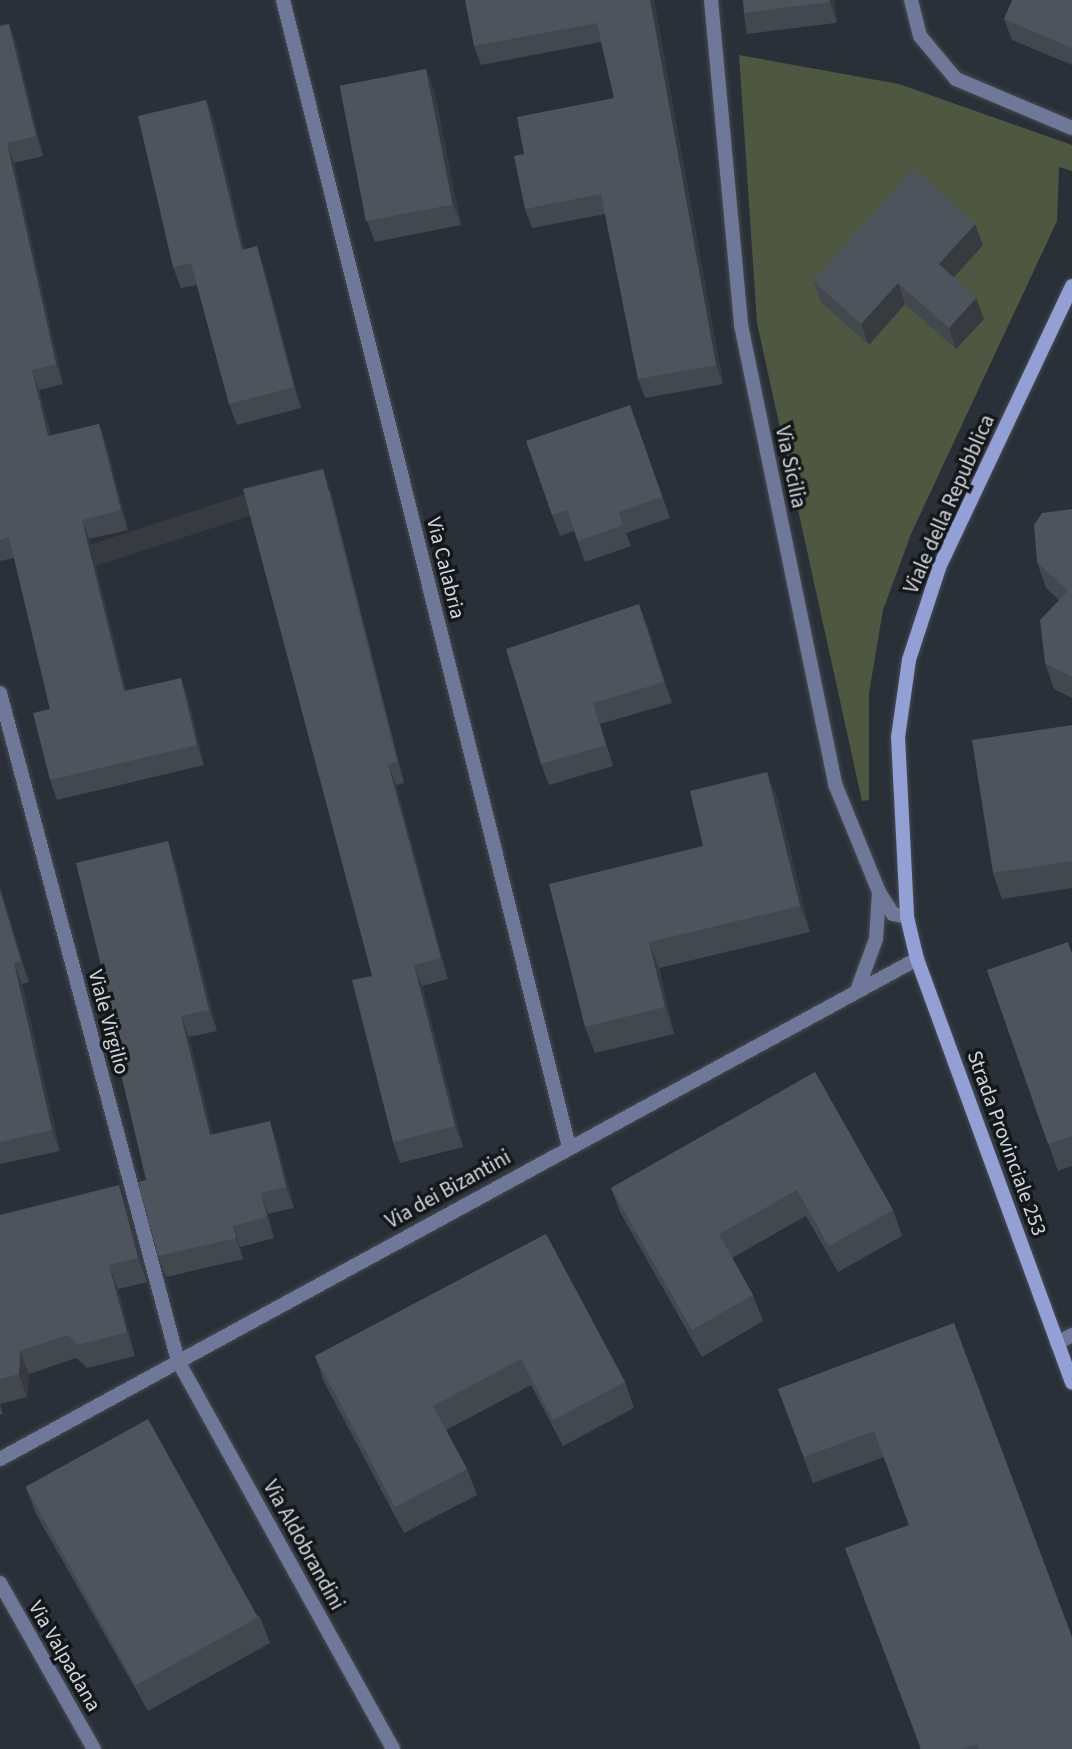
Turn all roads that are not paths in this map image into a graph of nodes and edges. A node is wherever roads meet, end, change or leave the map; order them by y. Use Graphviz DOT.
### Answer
graph roads {
  1 [pos="284,0"];
  2 [pos="711,0"];
  3 [pos="911,0"];
  4 [pos="1072,128"];
  5 [pos="1072,286"];
  6 [pos="0,693"];
  7 [pos="879,892"];
  8 [pos="907,917"];
  9 [pos="917,959"];
  10 [pos="858,988"];
  11 [pos="569,1147"];
  12 [pos="1072,1335"];
  13 [pos="1057,1343"];
  14 [pos="178,1361"];
  15 [pos="1072,1383"];
  16 [pos="0,1459"];
  17 [pos="0,1583"];
  18 [pos="94,1749"];
  19 [pos="393,1749"];
  1 -- 11 [label="street, Via Calabria"];
  2 -- 7 [label="street, Via Sicilia"];
  3 -- 4 [label="street"];
  5 -- 8 [label="main road, Viale della Repubblica"];
  6 -- 14 [label="street, Viale Virgilio"];
  7 -- 8 [label="street, Via Sicilia"];
  7 -- 10 [label="street"];
  8 -- 9 [label="main road, Strada Provinciale 253"];
  9 -- 10 [label="street, Via dei Bizantini"];
  9 -- 13 [label="main road, Strada Provinciale 253"];
  10 -- 11 [label="street, Via dei Bizantini"];
  11 -- 14 [label="street, Via dei Bizantini"];
  12 -- 13 [label="street"];
  13 -- 15 [label="main road, Strada Provinciale 253"];
  14 -- 16 [label="street, Via dei Bizantini"];
  14 -- 19 [label="street, Via Aldobrandini"];
  17 -- 18 [label="street, Via Valpadana"];
}
